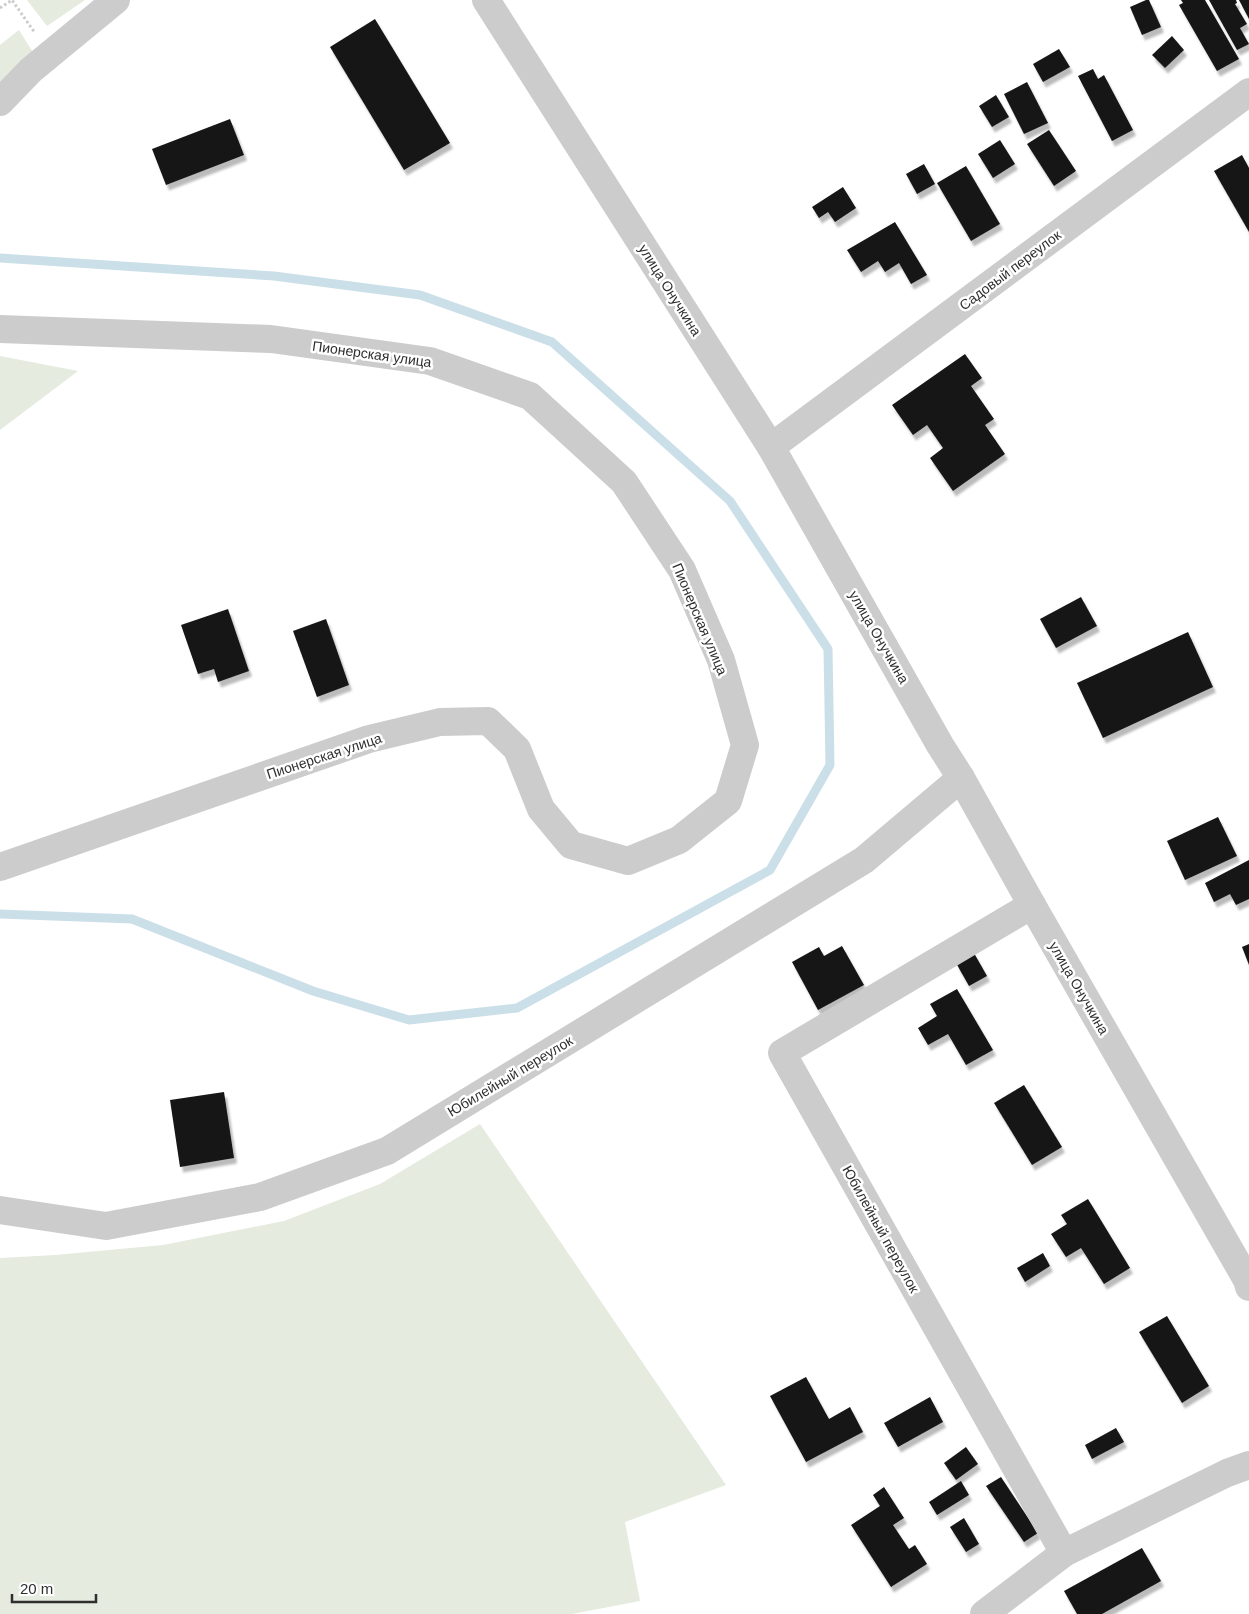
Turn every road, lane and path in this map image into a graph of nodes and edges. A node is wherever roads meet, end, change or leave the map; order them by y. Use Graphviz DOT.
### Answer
graph roads {
  1 [pos="116,0"];
  2 [pos="486,0"];
  3 [pos="0,8"];
  4 [pos="50,54"];
  5 [pos="1249,92"];
  6 [pos="0,102"];
  7 [pos="0,329"];
  8 [pos="771,447"];
  9 [pos="962,778"];
  10 [pos="0,867"];
  11 [pos="1032,905"];
  12 [pos="0,1210"];
  13 [pos="1249,1287"];
  14 [pos="1249,1465"];
  15 [pos="1064,1552"];
  16 [pos="984,1614"];
  1 -- 4 [label="street"];
  2 -- 8 [label="street, улица Онучкина"];
  3 -- 4 [label="path"];
  4 -- 6 [label="street"];
  5 -- 8 [label="street, Садовый переулок"];
  7 -- 10 [label="street, Пионерская улица"];
  8 -- 9 [label="street, улица Онучкина"];
  9 -- 11 [label="street, улица Онучкина"];
  9 -- 12 [label="street, Юбилейный переулок"];
  11 -- 13 [label="street, улица Онучкина"];
  11 -- 15 [label="street, Юбилейный переулок"];
  14 -- 15 [label="street"];
  15 -- 16 [label="street"];
}
